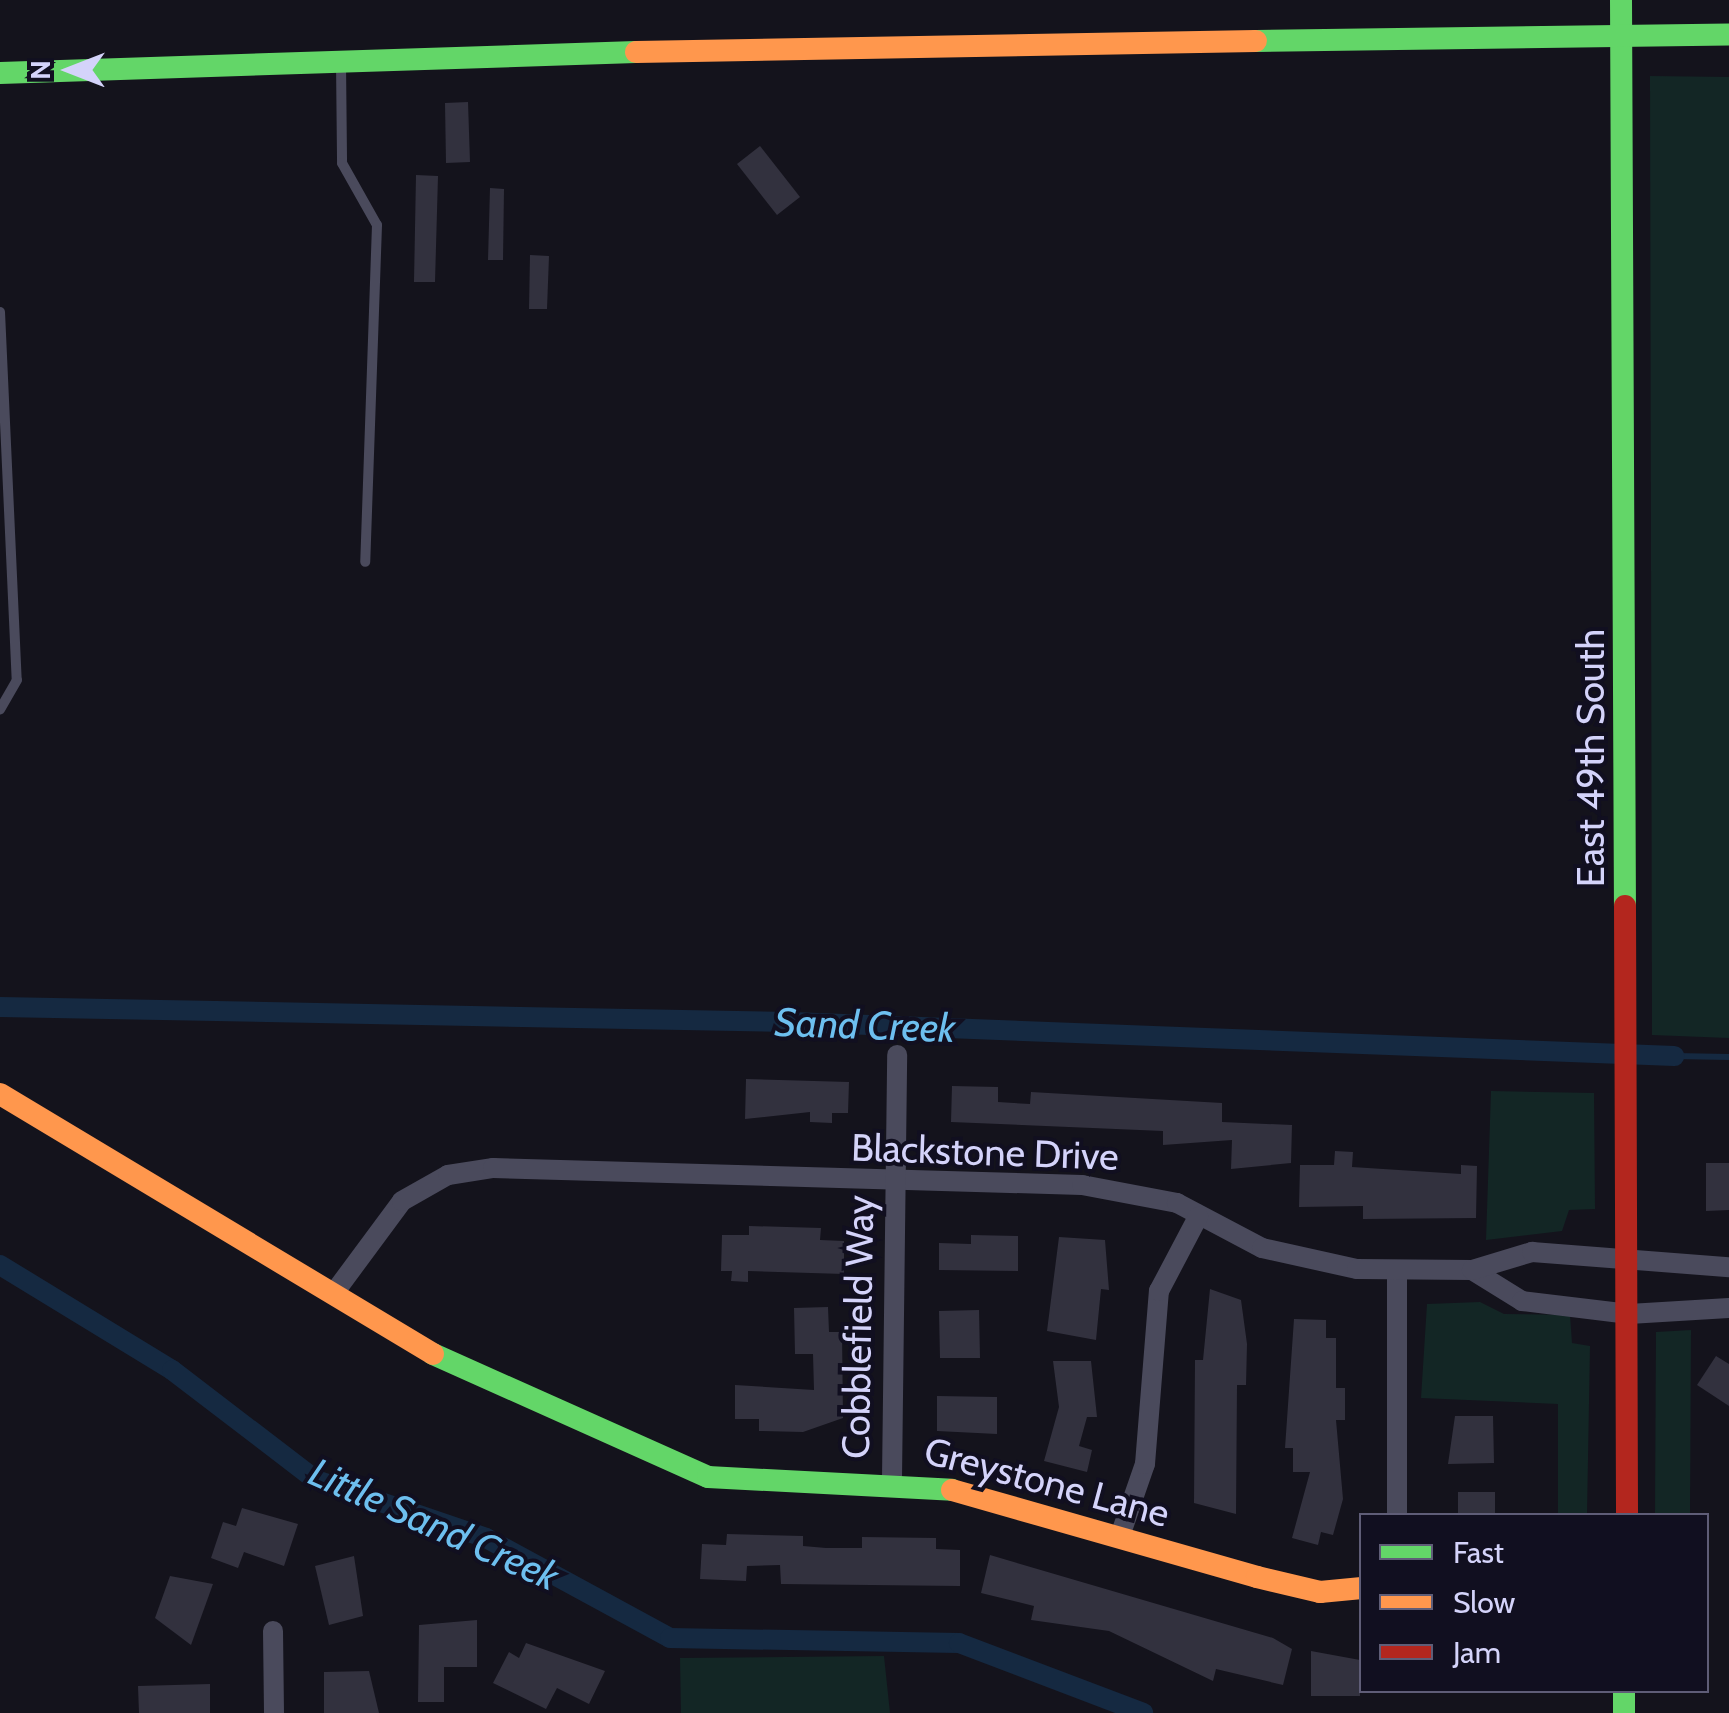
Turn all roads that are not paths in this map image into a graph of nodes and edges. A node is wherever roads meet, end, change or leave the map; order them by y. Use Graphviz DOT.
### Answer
graph roads {
  1 [pos="1620,0"];
  2 [pos="1621,34"];
  3 [pos="1729,34"];
  4 [pos="341,62"];
  5 [pos="0,74"];
  6 [pos="0,312"];
  7 [pos="365,562"];
  8 [pos="0,710"];
  9 [pos="896,1055"];
  10 [pos="0,1094"];
  11 [pos="895,1183"];
  12 [pos="1198,1217"];
  13 [pos="1630,1254"];
  14 [pos="1729,1268"];
  15 [pos="1397,1270"];
  16 [pos="1472,1270"];
  17 [pos="334,1293"];
  18 [pos="1729,1308"];
  19 [pos="1630,1314"];
  20 [pos="892,1479"];
  21 [pos="1397,1513"];
  22 [pos="1627,1513"];
  23 [pos="1120,1536"];
  24 [pos="1359,1588"];
  25 [pos="273,1631"];
  26 [pos="274,1713"];
  1 -- 2 [label="street, East 49th South"];
  2 -- 3 [label="street"];
  2 -- 4 [label="street"];
  2 -- 13 [label="street, East 49th South"];
  4 -- 5 [label="street"];
  4 -- 7 [label="lane"];
  6 -- 8 [label="lane"];
  9 -- 11 [label="street, Cobblefield Way"];
  10 -- 17 [label="street"];
  11 -- 12 [label="street, Blackstone Drive"];
  11 -- 17 [label="street, Blackstone Drive"];
  11 -- 20 [label="street, Cobblefield Way"];
  12 -- 15 [label="street, Blackstone Drive"];
  12 -- 23 [label="street"];
  13 -- 14 [label="street, Blackstone Drive"];
  13 -- 16 [label="street, Blackstone Drive"];
  13 -- 19 [label="street, East 49th South"];
  15 -- 16 [label="street, Blackstone Drive"];
  15 -- 21 [label="street"];
  16 -- 19 [label="street"];
  17 -- 20 [label="street, Greystone Lane"];
  18 -- 19 [label="street"];
  19 -- 22 [label="street, East 49th South"];
  20 -- 23 [label="street, Greystone Lane"];
  23 -- 24 [label="street, Greystone Lane"];
  25 -- 26 [label="street"];
}
